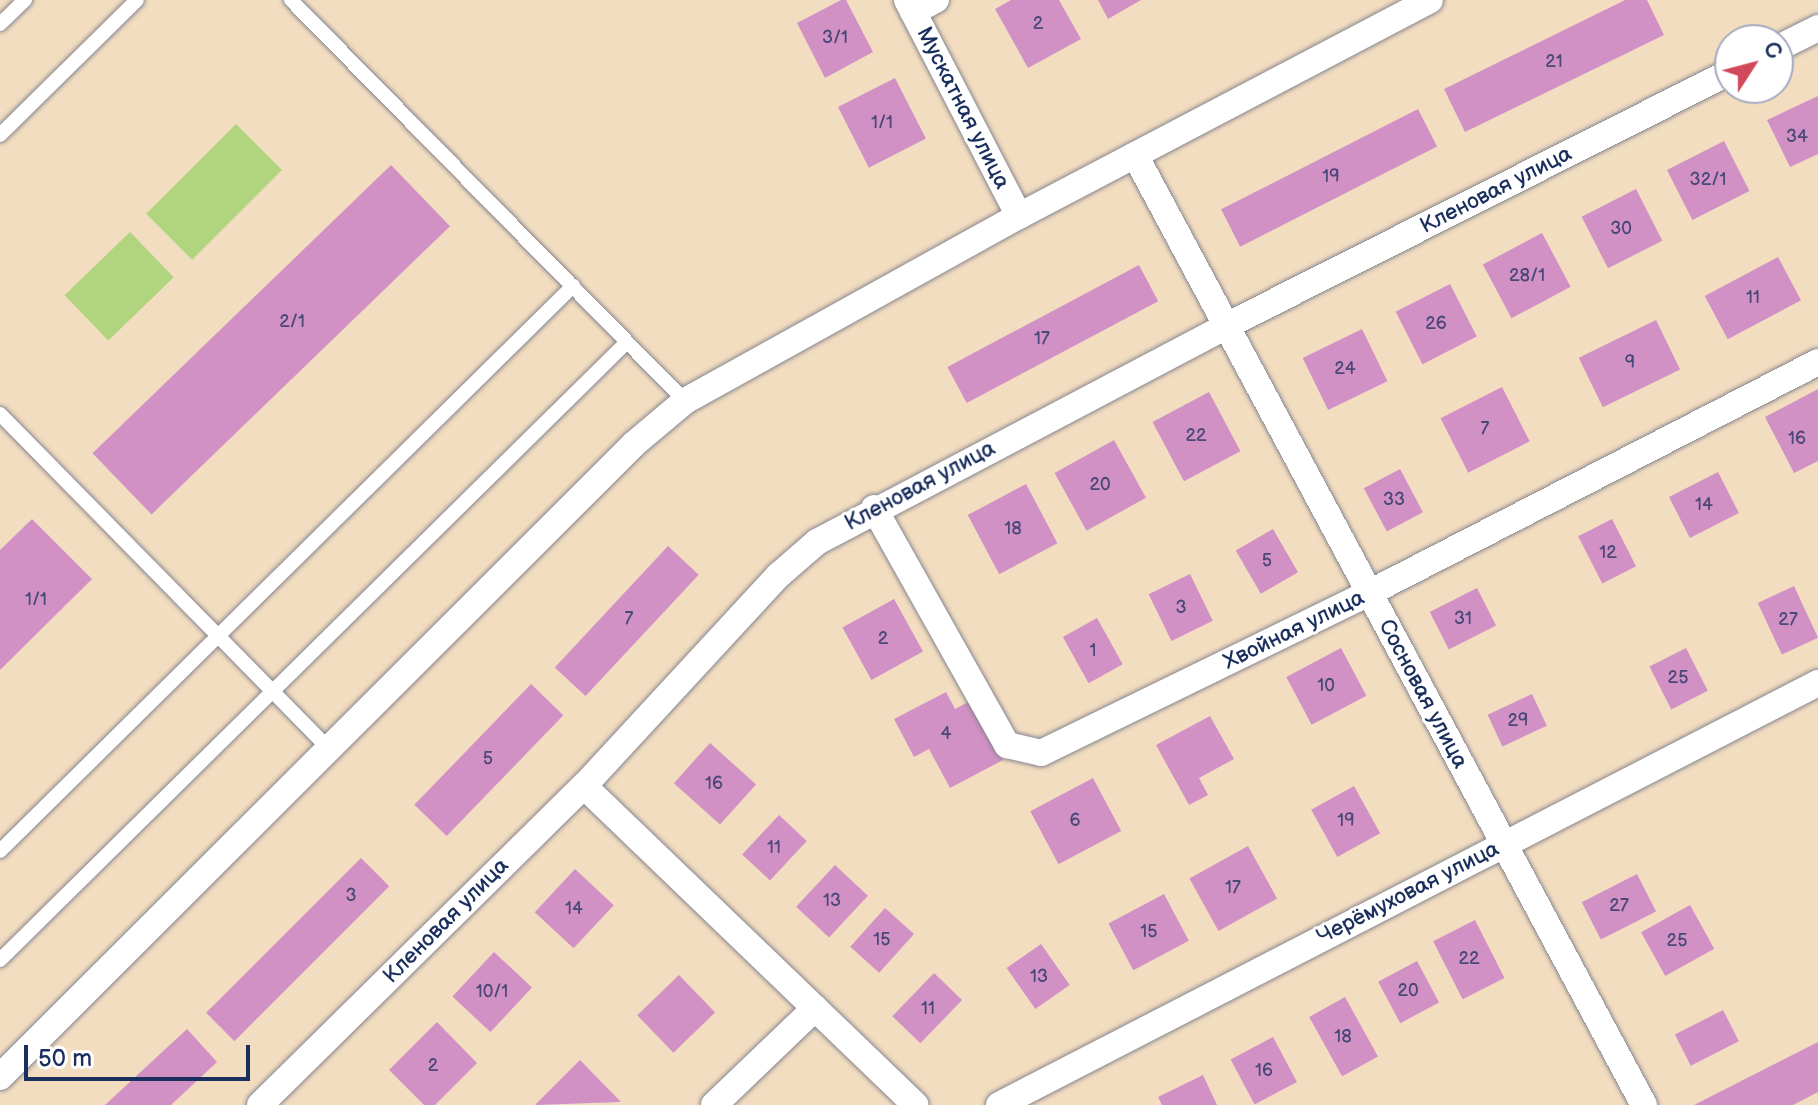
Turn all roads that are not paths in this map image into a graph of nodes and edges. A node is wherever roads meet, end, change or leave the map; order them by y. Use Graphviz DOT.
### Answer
graph roads {
  1 [pos="25,0"];
  2 [pos="137,0"];
  3 [pos="291,0"];
  4 [pos="1430,0"];
  5 [pos="919,4"];
  6 [pos="0,24"];
  7 [pos="1818,28"];
  8 [pos="1794,40"];
  9 [pos="1714,80"];
  10 [pos="0,135"];
  11 [pos="1135,155"];
  12 [pos="1019,216"];
  13 [pos="573,286"];
  14 [pos="1226,326"];
  15 [pos="627,342"];
  16 [pos="1818,362"];
  17 [pos="685,401"];
  18 [pos="0,414"];
  19 [pos="874,508"];
  20 [pos="1369,593"];
  21 [pos="218,636"];
  22 [pos="1818,683"];
  23 [pos="273,692"];
  24 [pos="329,749"];
  25 [pos="584,786"];
  26 [pos="1504,844"];
  27 [pos="0,851"];
  28 [pos="0,960"];
  29 [pos="815,1008"];
  30 [pos="0,1077"];
  31 [pos="260,1105"];
  32 [pos="714,1105"];
  33 [pos="916,1105"];
  34 [pos="999,1105"];
  35 [pos="1644,1105"];
  1 -- 6 [label="lane"];
  2 -- 10 [label="lane"];
  3 -- 13 [label="lane"];
  4 -- 11 [label="street"];
  5 -- 12 [label="street, Мускатная улица"];
  7 -- 8 [label="street"];
  9 -- 14 [label="street, Кленовая улица"];
  11 -- 12 [label="street"];
  11 -- 14 [label="street, Сосновая улица"];
  12 -- 17 [label="street"];
  13 -- 15 [label="lane"];
  13 -- 21 [label="lane"];
  14 -- 19 [label="street, Кленовая улица"];
  14 -- 20 [label="street, Сосновая улица"];
  15 -- 17 [label="lane"];
  15 -- 23 [label="lane"];
  16 -- 20 [label="street, Хвойная улица"];
  17 -- 24 [label="street"];
  18 -- 21 [label="lane"];
  19 -- 20 [label="street, Хвойная улица"];
  19 -- 25 [label="street, Кленовая улица"];
  20 -- 26 [label="street, Сосновая улица"];
  21 -- 23 [label="lane"];
  21 -- 27 [label="lane"];
  22 -- 26 [label="street, Черёмуховая улица"];
  23 -- 24 [label="lane"];
  23 -- 28 [label="lane"];
  24 -- 30 [label="street"];
  25 -- 29 [label="street"];
  25 -- 31 [label="street, Кленовая улица"];
  26 -- 34 [label="street, Черёмуховая улица"];
  26 -- 35 [label="street, Сосновая улица"];
  29 -- 32 [label="street"];
  29 -- 33 [label="street"];
}
